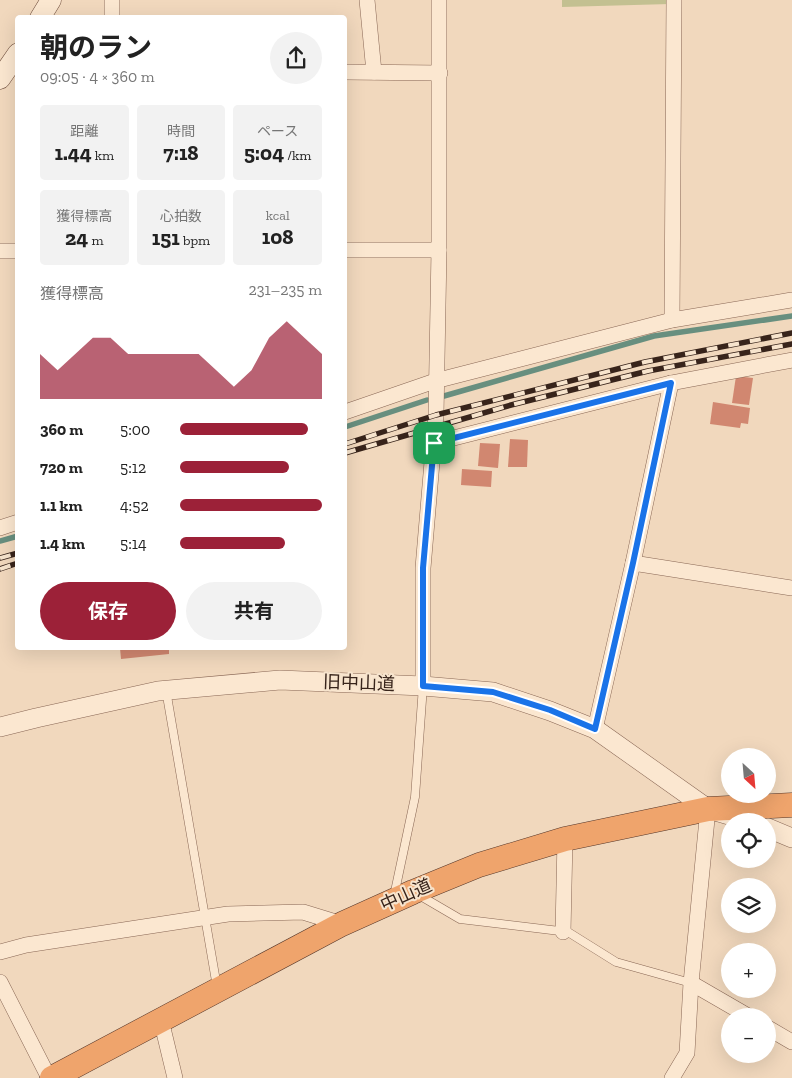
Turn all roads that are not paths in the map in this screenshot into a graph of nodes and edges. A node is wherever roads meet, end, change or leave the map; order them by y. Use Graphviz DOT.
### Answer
graph roads {
  1 [pos="51,0"];
  2 [pos="112,0"];
  3 [pos="367,0"];
  4 [pos="439,0"];
  5 [pos="674,0"];
  6 [pos="42,15"];
  7 [pos="112,15"];
  8 [pos="15,60"];
  9 [pos="347,72"];
  10 [pos="374,72"];
  11 [pos="440,72"];
  12 [pos="8,75"];
  13 [pos="347,250"];
  14 [pos="439,250"];
  15 [pos="0,251"];
  16 [pos="15,251"];
  17 [pos="792,300"];
  18 [pos="672,320"];
  19 [pos="792,360"];
  20 [pos="436,381"];
  21 [pos="671,383"];
  22 [pos="347,411"];
  23 [pos="434,443"];
  24 [pos="15,523"];
  25 [pos="0,528"];
  26 [pos="633,563"];
  27 [pos="792,588"];
  28 [pos="423,686"];
  29 [pos="166,690"];
  30 [pos="0,728"];
  31 [pos="595,729"];
  32 [pos="792,805"];
  33 [pos="708,809"];
  34 [pos="722,813"];
  35 [pos="776,831"];
  36 [pos="792,838"];
  37 [pos="565,839"];
  38 [pos="403,896"];
  39 [pos="204,918"];
  40 [pos="342,924"];
  41 [pos="563,932"];
  42 [pos="0,952"];
  43 [pos="0,982"];
  44 [pos="691,983"];
  45 [pos="218,990"];
  46 [pos="734,1008"];
  47 [pos="161,1020"];
  48 [pos="776,1033"];
  49 [pos="792,1042"];
  50 [pos="50,1078"];
  51 [pos="175,1078"];
  52 [pos="672,1078"];
  1 -- 6 [label="main road"];
  2 -- 7 [label="street"];
  3 -- 10 [label="street"];
  4 -- 11 [label="street"];
  5 -- 18 [label="street"];
  8 -- 12 [label="main road"];
  9 -- 10 [label="street"];
  10 -- 11 [label="street"];
  11 -- 14 [label="street"];
  13 -- 14 [label="street"];
  14 -- 20 [label="street"];
  15 -- 16 [label="street"];
  17 -- 18 [label="street"];
  18 -- 20 [label="street"];
  19 -- 21 [label="street"];
  20 -- 22 [label="street"];
  20 -- 23 [label="street"];
  21 -- 23 [label="street"];
  21 -- 26 [label="street"];
  23 -- 28 [label="street"];
  24 -- 25 [label="street"];
  26 -- 27 [label="street"];
  26 -- 31 [label="street"];
  28 -- 29 [label="street, 旧中山道"];
  28 -- 31 [label="street, 旧中山道"];
  28 -- 38 [label="lane"];
  29 -- 30 [label="street, 旧中山道"];
  29 -- 39 [label="lane"];
  31 -- 33 [label="street, 旧中山道"];
  32 -- 33 [label="highway, 中山道"];
  33 -- 34 [label="street, 旧中山道"];
  33 -- 37 [label="highway, 中山道"];
  33 -- 44 [label="street"];
  35 -- 36 [label="street"];
  37 -- 38 [label="highway, 中山道"];
  37 -- 41 [label="street"];
  38 -- 40 [label="highway, 中山道"];
  38 -- 41 [label="lane"];
  39 -- 40 [label="street"];
  39 -- 42 [label="street"];
  39 -- 45 [label="lane"];
  40 -- 45 [label="highway, 中山道"];
  41 -- 44 [label="lane"];
  43 -- 50 [label="street"];
  44 -- 46 [label="street"];
  44 -- 52 [label="street"];
  45 -- 47 [label="highway, 中山道"];
  47 -- 50 [label="highway, 中山道"];
  47 -- 51 [label="street"];
  48 -- 49 [label="street"];
}
